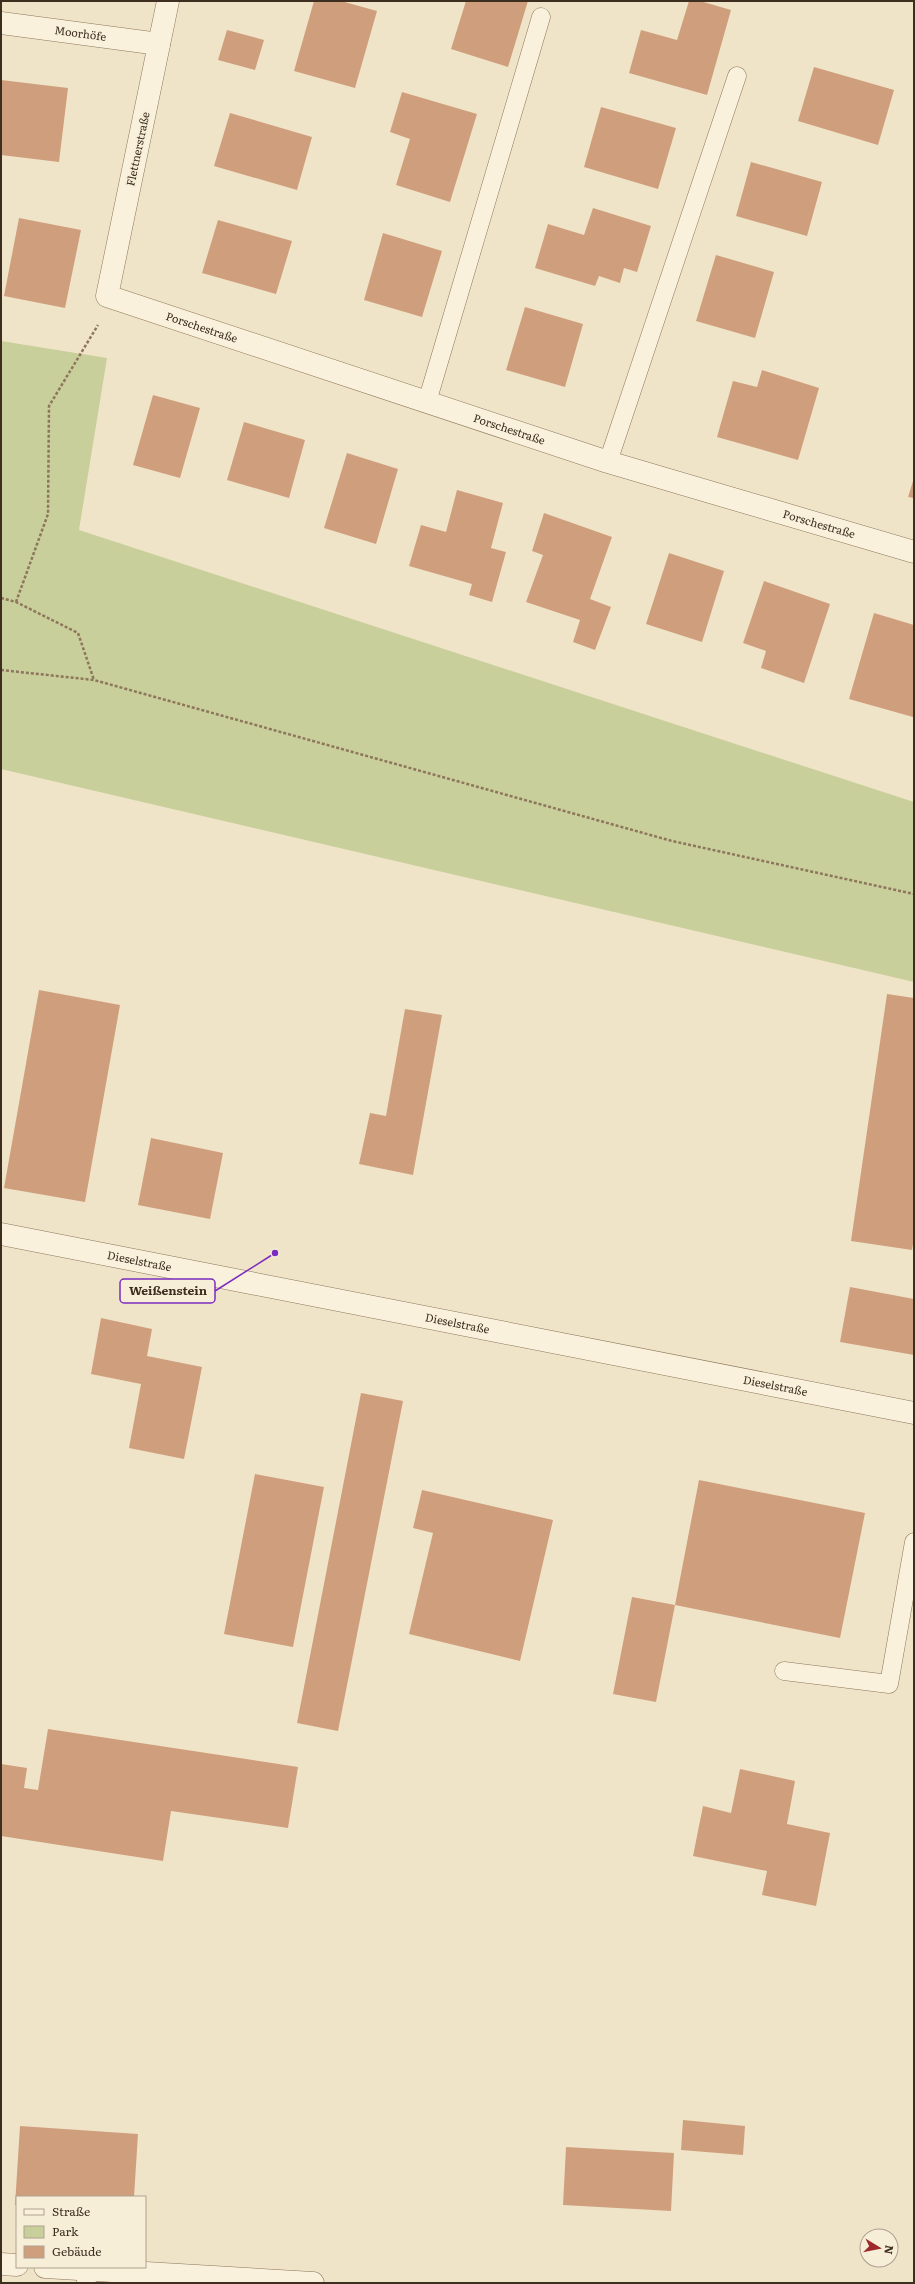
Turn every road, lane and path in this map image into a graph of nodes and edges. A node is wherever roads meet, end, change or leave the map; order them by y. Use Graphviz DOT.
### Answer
graph roads {
  1 [pos="168,1"];
  2 [pos="542,17"];
  3 [pos="1,23"];
  4 [pos="160,44"];
  5 [pos="736,76"];
  6 [pos="107,296"];
  7 [pos="427,402"];
  8 [pos="608,462"];
  9 [pos="914,552"];
  10 [pos="1,598"];
  11 [pos="16,602"];
  12 [pos="1,670"];
  13 [pos="94,680"];
  14 [pos="914,894"];
  15 [pos="1,1234"];
  16 [pos="914,1413"];
  17 [pos="914,1542"];
  18 [pos="784,1671"];
  19 [pos="1,2264"];
  20 [pos="16,2265"];
  21 [pos="49,2268"];
  22 [pos="85,2276"];
  23 [pos="270,2282"];
  24 [pos="313,2283"];
  1 -- 4 [label="street, Flettnerstraße"];
  2 -- 7 [label="lane"];
  3 -- 4 [label="street, Moorhöfe"];
  4 -- 6 [label="street, Flettnerstraße"];
  5 -- 8 [label="lane"];
  6 -- 7 [label="street, Porschestraße"];
  6 -- 11 [label="path"];
  7 -- 8 [label="street, Porschestraße"];
  8 -- 9 [label="street, Porschestraße"];
  10 -- 11 [label="path"];
  11 -- 13 [label="path"];
  12 -- 13 [label="path"];
  13 -- 14 [label="path"];
  15 -- 16 [label="street, Dieselstraße"];
  17 -- 18 [label="lane"];
  19 -- 20 [label="street"];
  21 -- 22 [label="street"];
  22 -- 23 [label="street"];
  23 -- 24 [label="street"];
}
